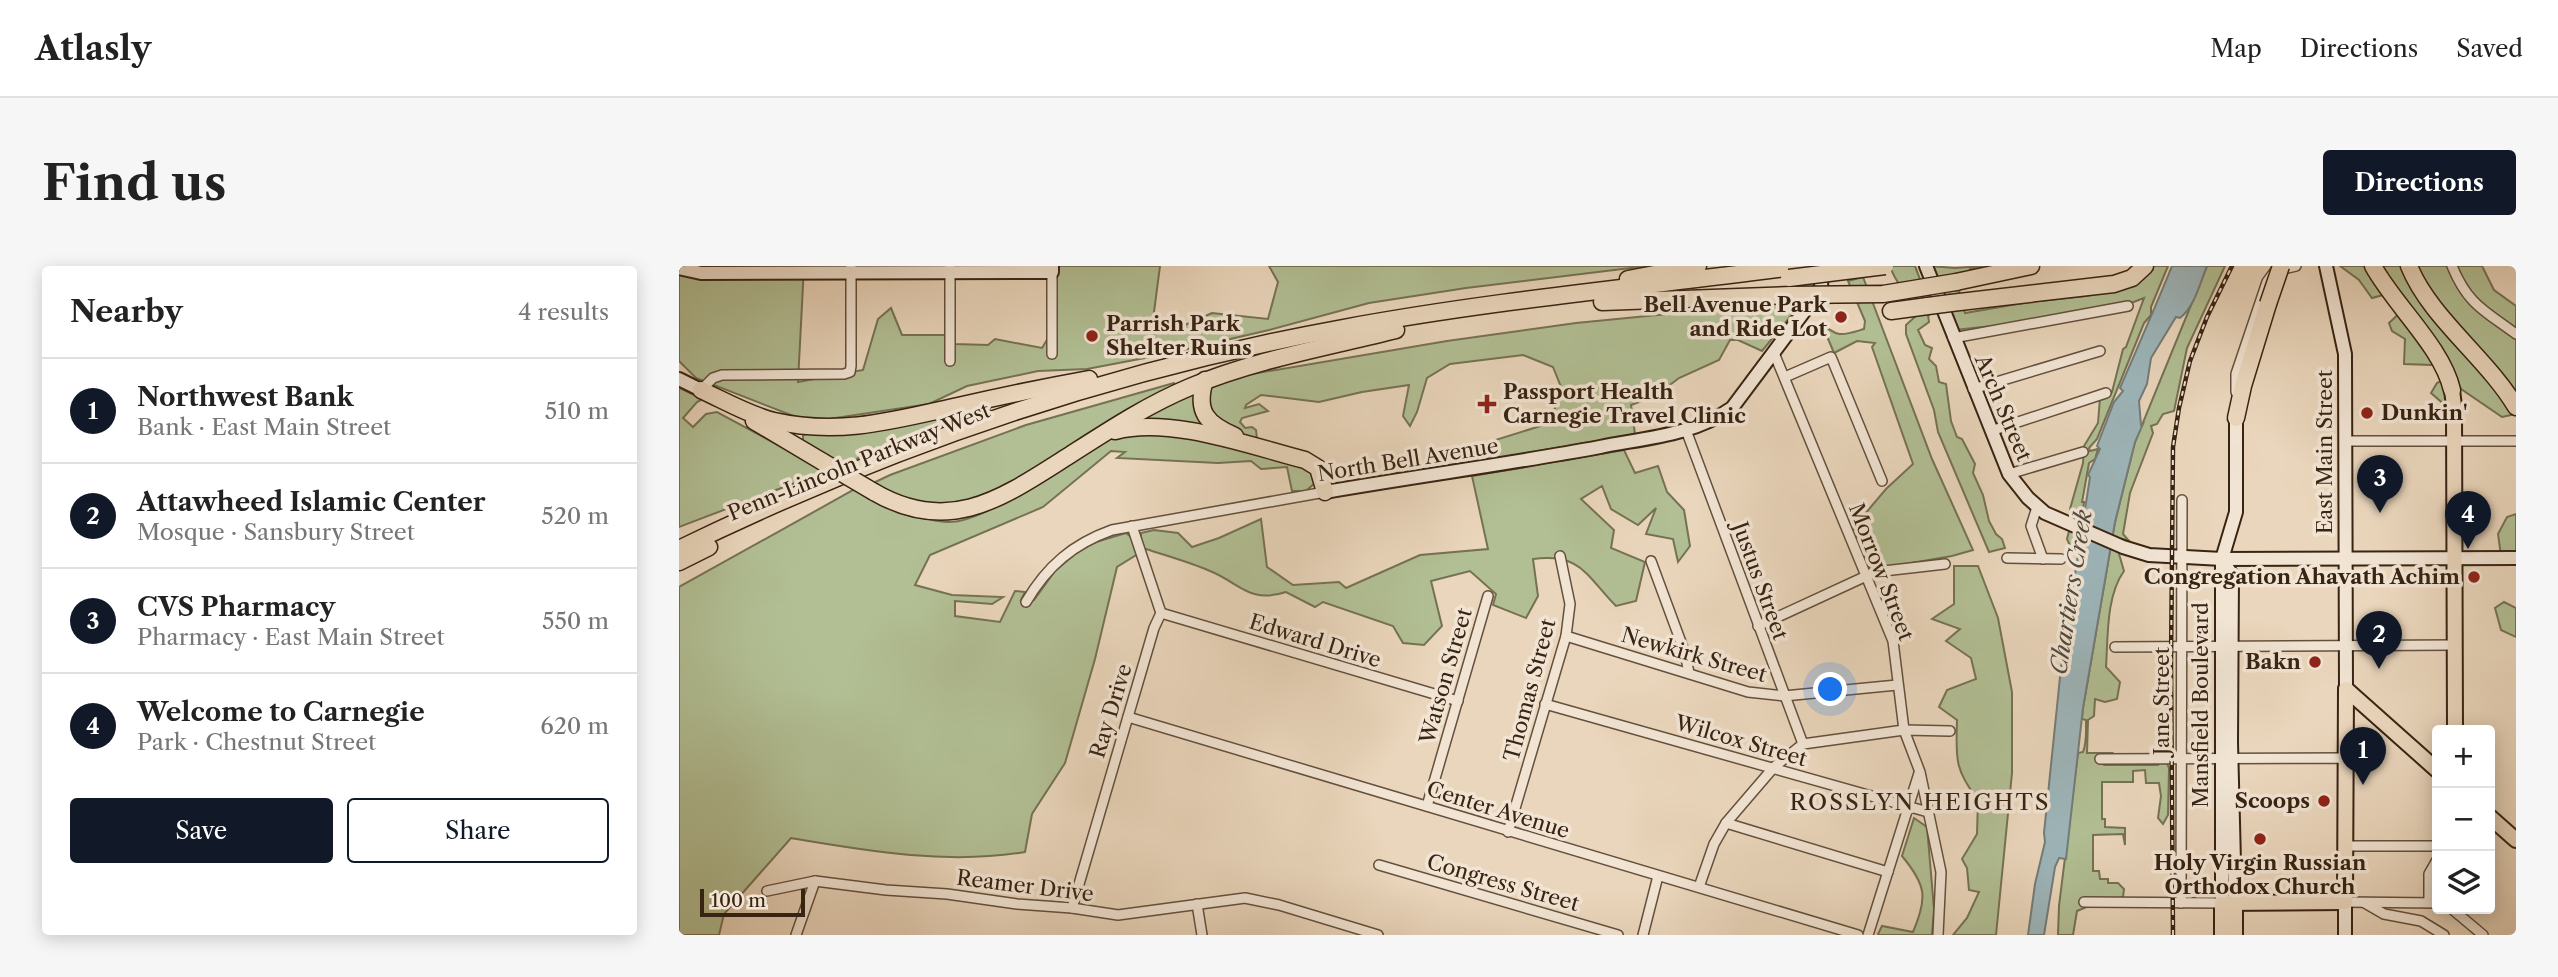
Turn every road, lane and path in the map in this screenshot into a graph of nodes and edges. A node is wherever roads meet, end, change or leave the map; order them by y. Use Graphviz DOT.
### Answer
graph roads {
  1 [pos="1698,266"];
  2 [pos="1822,266"];
  3 [pos="1885,266"];
  4 [pos="1926,266"];
  5 [pos="2031,266"];
  6 [pos="2128,266"];
  7 [pos="2145,266"];
  8 [pos="2280,266"];
  9 [pos="2296,266"];
  10 [pos="2326,266"];
  11 [pos="2373,266"];
  12 [pos="2383,266"];
  13 [pos="2409,266"];
  14 [pos="2452,266"];
  15 [pos="679,268"];
  16 [pos="1052,269"];
  17 [pos="851,270"];
  18 [pos="950,270"];
  19 [pos="1793,271"];
  20 [pos="2121,283"];
  21 [pos="1602,302"];
  22 [pos="1510,303"];
  23 [pos="2128,306"];
  24 [pos="1891,310"];
  25 [pos="2406,314"];
  26 [pos="1396,330"];
  27 [pos="2516,334"];
  28 [pos="1953,338"];
  29 [pos="2100,351"];
  30 [pos="1774,353"];
  31 [pos="1052,354"];
  32 [pos="1191,360"];
  33 [pos="950,361"];
  34 [pos="1785,377"];
  35 [pos="679,379"];
  36 [pos="1205,380"];
  37 [pos="1973,389"];
  38 [pos="701,390"];
  39 [pos="2452,390"];
  40 [pos="2106,393"];
  41 [pos="2516,407"];
  42 [pos="2236,418"];
  43 [pos="802,426"];
  44 [pos="1686,430"];
  45 [pos="1991,431"];
  46 [pos="1103,434"];
  47 [pos="2345,441"];
  48 [pos="2455,441"];
  49 [pos="2516,441"];
  50 [pos="795,446"];
  51 [pos="2083,452"];
  52 [pos="2009,474"];
  53 [pos="1882,481"];
  54 [pos="1325,492"];
  55 [pos="2182,500"];
  56 [pos="2037,507"];
  57 [pos="752,514"];
  58 [pos="1132,526"];
  59 [pos="679,543"];
  60 [pos="679,549"];
  61 [pos="1560,556"];
  62 [pos="2346,557"];
  63 [pos="2007,558"];
  64 [pos="2182,558"];
  65 [pos="2455,558"];
  66 [pos="2516,558"];
  67 [pos="2043,559"];
  68 [pos="2061,559"];
  69 [pos="2222,559"];
  70 [pos="1651,561"];
  71 [pos="679,562"];
  72 [pos="1945,564"];
  73 [pos="1865,576"];
  74 [pos="1488,596"];
  75 [pos="1026,602"];
  76 [pos="1161,613"];
  77 [pos="1758,626"];
  78 [pos="1566,636"];
  79 [pos="2455,645"];
  80 [pos="2345,646"];
  81 [pos="2115,647"];
  82 [pos="2181,647"];
  83 [pos="2226,648"];
  84 [pos="1689,673"];
  85 [pos="1897,685"];
  86 [pos="2346,689"];
  87 [pos="1784,696"];
  88 [pos="1458,701"];
  89 [pos="1545,704"];
  90 [pos="1128,717"];
  91 [pos="2455,725"];
  92 [pos="1904,730"];
  93 [pos="1950,732"];
  94 [pos="1803,744"];
  95 [pos="2100,759"];
  96 [pos="2181,759"];
  97 [pos="2226,759"];
  98 [pos="2349,764"];
  99 [pos="2432,766"];
  100 [pos="1774,767"];
  101 [pos="1920,772"];
  102 [pos="1427,806"];
  103 [pos="1909,808"];
  104 [pos="1928,812"];
  105 [pos="2495,821"];
  106 [pos="1726,823"];
  107 [pos="1508,832"];
  108 [pos="2515,836"];
  109 [pos="2345,846"];
  110 [pos="2432,846"];
  111 [pos="1379,865"];
  112 [pos="2432,869"];
  113 [pos="1888,872"];
  114 [pos="1658,876"];
  115 [pos="815,881"];
  116 [pos="1699,887"];
  117 [pos="767,891"];
  118 [pos="2432,895"];
  119 [pos="2084,902"];
  120 [pos="2345,902"];
  121 [pos="2365,902"];
  122 [pos="2432,902"];
  123 [pos="2181,903"];
  124 [pos="2228,903"];
  125 [pos="1197,904"];
  126 [pos="1072,908"];
  127 [pos="2458,914"];
  128 [pos="796,935"];
  129 [pos="1202,935"];
  130 [pos="1378,935"];
  131 [pos="1618,935"];
  132 [pos="1643,935"];
  133 [pos="1858,935"];
  134 [pos="1868,935"];
  135 [pos="1937,935"];
  136 [pos="2222,935"];
  137 [pos="2235,935"];
  138 [pos="2345,935"];
  139 [pos="2444,935"];
  140 [pos="2483,935"];
  1 -- 22 [label="highway"];
  2 -- 30 [label="street, North Bell Avenue"];
  3 -- 19 [label="highway, Penn-Lincoln Parkway West, bridge"];
  4 -- 28 [label="street, Arch Street"];
  5 -- 21 [label="highway, bridge"];
  6 -- 20 [label="highway"];
  7 -- 20 [label="highway"];
  8 -- 42 [label="highway, bridge"];
  9 -- 42 [label="street"];
  10 -- 47 [label="street, East Main Street"];
  11 -- 25 [label="highway"];
  12 -- 25 [label="highway"];
  13 -- 41 [label="highway"];
  14 -- 27 [label="street"];
  15 -- 17 [label="street"];
  16 -- 18 [label="street"];
  16 -- 31 [label="street"];
  17 -- 18 [label="street"];
  17 -- 38 [label="street"];
  18 -- 33 [label="street"];
  19 -- 21 [label="highway, Penn-Lincoln Parkway West"];
  19 -- 22 [label="highway, Penn-Lincoln Parkway West"];
  20 -- 24 [label="highway, bridge"];
  21 -- 26 [label="highway, Penn-Lincoln Parkway West"];
  22 -- 32 [label="highway, Penn-Lincoln Parkway West"];
  23 -- 28 [label="street"];
  25 -- 39 [label="highway"];
  26 -- 36 [label="highway"];
  26 -- 71 [label="highway, Penn-Lincoln Parkway West"];
  28 -- 37 [label="street, Arch Street"];
  29 -- 37 [label="street"];
  30 -- 34 [label="street, Morrow Street"];
  30 -- 44 [label="street, North Bell Avenue"];
  32 -- 43 [label="highway"];
  32 -- 57 [label="highway, Penn-Lincoln Parkway West"];
  34 -- 53 [label="street"];
  34 -- 73 [label="street, Morrow Street"];
  35 -- 38 [label="street"];
  36 -- 46 [label="highway"];
  36 -- 54 [label="highway"];
  37 -- 45 [label="street, Arch Street"];
  38 -- 43 [label="highway"];
  38 -- 50 [label="highway"];
  39 -- 48 [label="main road"];
  40 -- 45 [label="street"];
  42 -- 69 [label="street"];
  43 -- 50 [label="highway"];
  44 -- 54 [label="street, North Bell Avenue"];
  44 -- 77 [label="street, Justus Street"];
  45 -- 52 [label="street, Arch Street"];
  46 -- 50 [label="highway, bridge"];
  46 -- 54 [label="highway"];
  47 -- 48 [label="street"];
  47 -- 62 [label="street, East Main Street"];
  48 -- 49 [label="street"];
  48 -- 65 [label="main road"];
  51 -- 52 [label="street"];
  52 -- 56 [label="street, Arch Street"];
  54 -- 58 [label="street, North Bell Avenue"];
  55 -- 64 [label="street, Jane Street"];
  56 -- 64 [label="street, Arch Street"];
  56 -- 67 [label="street"];
  57 -- 59 [label="highway"];
  57 -- 60 [label="highway, Penn-Lincoln Parkway West"];
  58 -- 75 [label="street, North Bell Avenue"];
  58 -- 76 [label="street"];
  61 -- 78 [label="street, Thomas Street"];
  62 -- 65 [label="street, Arch Street"];
  62 -- 69 [label="street, Arch Street"];
  62 -- 80 [label="street, East Main Street"];
  63 -- 67 [label="street"];
  64 -- 69 [label="street, Arch Street"];
  64 -- 82 [label="street, Jane Street"];
  65 -- 66 [label="street, Arch Street"];
  65 -- 79 [label="main road"];
  67 -- 68 [label="street"];
  69 -- 83 [label="street, Mansfield Boulevard"];
  70 -- 84 [label="street"];
  72 -- 73 [label="street"];
  73 -- 77 [label="street"];
  73 -- 85 [label="street, Morrow Street"];
  74 -- 88 [label="street, Watson Street"];
  76 -- 88 [label="street, Edward Drive"];
  76 -- 90 [label="street, Ray Drive"];
  77 -- 87 [label="street, Justus Street"];
  78 -- 84 [label="street, Newkirk Street"];
  78 -- 89 [label="street, Thomas Street"];
  79 -- 80 [label="street"];
  79 -- 91 [label="main road"];
  80 -- 83 [label="street"];
  80 -- 86 [label="street, East Main Street"];
  81 -- 82 [label="street"];
  82 -- 83 [label="street"];
  82 -- 96 [label="street, Jane Street"];
  83 -- 97 [label="street, Mansfield Boulevard"];
  84 -- 87 [label="street, Newkirk Street"];
  85 -- 87 [label="street, Newkirk Street"];
  85 -- 92 [label="street, Morrow Street"];
  86 -- 98 [label="main road, East Main Street"];
  86 -- 99 [label="main road"];
  87 -- 94 [label="street, Justus Street"];
  88 -- 102 [label="street, Watson Street"];
  89 -- 100 [label="street, Wilcox Street"];
  89 -- 107 [label="street, Thomas Street"];
  90 -- 102 [label="street, Center Avenue"];
  90 -- 126 [label="street, Ray Drive"];
  92 -- 93 [label="street"];
  92 -- 94 [label="street"];
  92 -- 101 [label="street, Morrow Street"];
  94 -- 100 [label="street"];
  95 -- 96 [label="street"];
  96 -- 97 [label="street"];
  96 -- 123 [label="street, Jane Street"];
  97 -- 98 [label="street"];
  97 -- 124 [label="street, Mansfield Boulevard"];
  98 -- 109 [label="main road, East Main Street"];
  100 -- 103 [label="street, Wilcox Street"];
  100 -- 106 [label="street"];
  101 -- 103 [label="street"];
  101 -- 104 [label="street, Morrow Street"];
  102 -- 107 [label="street, Center Avenue"];
  103 -- 104 [label="street, Wilcox Street"];
  103 -- 113 [label="street"];
  104 -- 135 [label="street, Morrow Street"];
  105 -- 108 [label="main road"];
  106 -- 113 [label="street"];
  106 -- 116 [label="street"];
  107 -- 114 [label="street, Center Avenue"];
  109 -- 110 [label="street"];
  109 -- 120 [label="main road, East Main Street"];
  111 -- 131 [label="street, Congress Street"];
  112 -- 118 [label="street"];
  113 -- 134 [label="street"];
  114 -- 116 [label="street, Center Avenue"];
  114 -- 132 [label="street"];
  115 -- 117 [label="street, Reamer Drive"];
  115 -- 126 [label="street, Reamer Drive"];
  115 -- 128 [label="street"];
  116 -- 133 [label="street, Center Avenue"];
  119 -- 123 [label="street"];
  120 -- 121 [label="street"];
  120 -- 124 [label="main road"];
  120 -- 138 [label="street, East Main Street"];
  121 -- 122 [label="street"];
  121 -- 139 [label="street"];
  123 -- 124 [label="street"];
  124 -- 136 [label="main road, Mansfield Boulevard"];
  124 -- 137 [label="main road, Mansfield Boulevard"];
  125 -- 126 [label="street, Reamer Drive"];
  125 -- 129 [label="street"];
  125 -- 130 [label="street, Reamer Drive"];
  127 -- 140 [label="street"];
}
